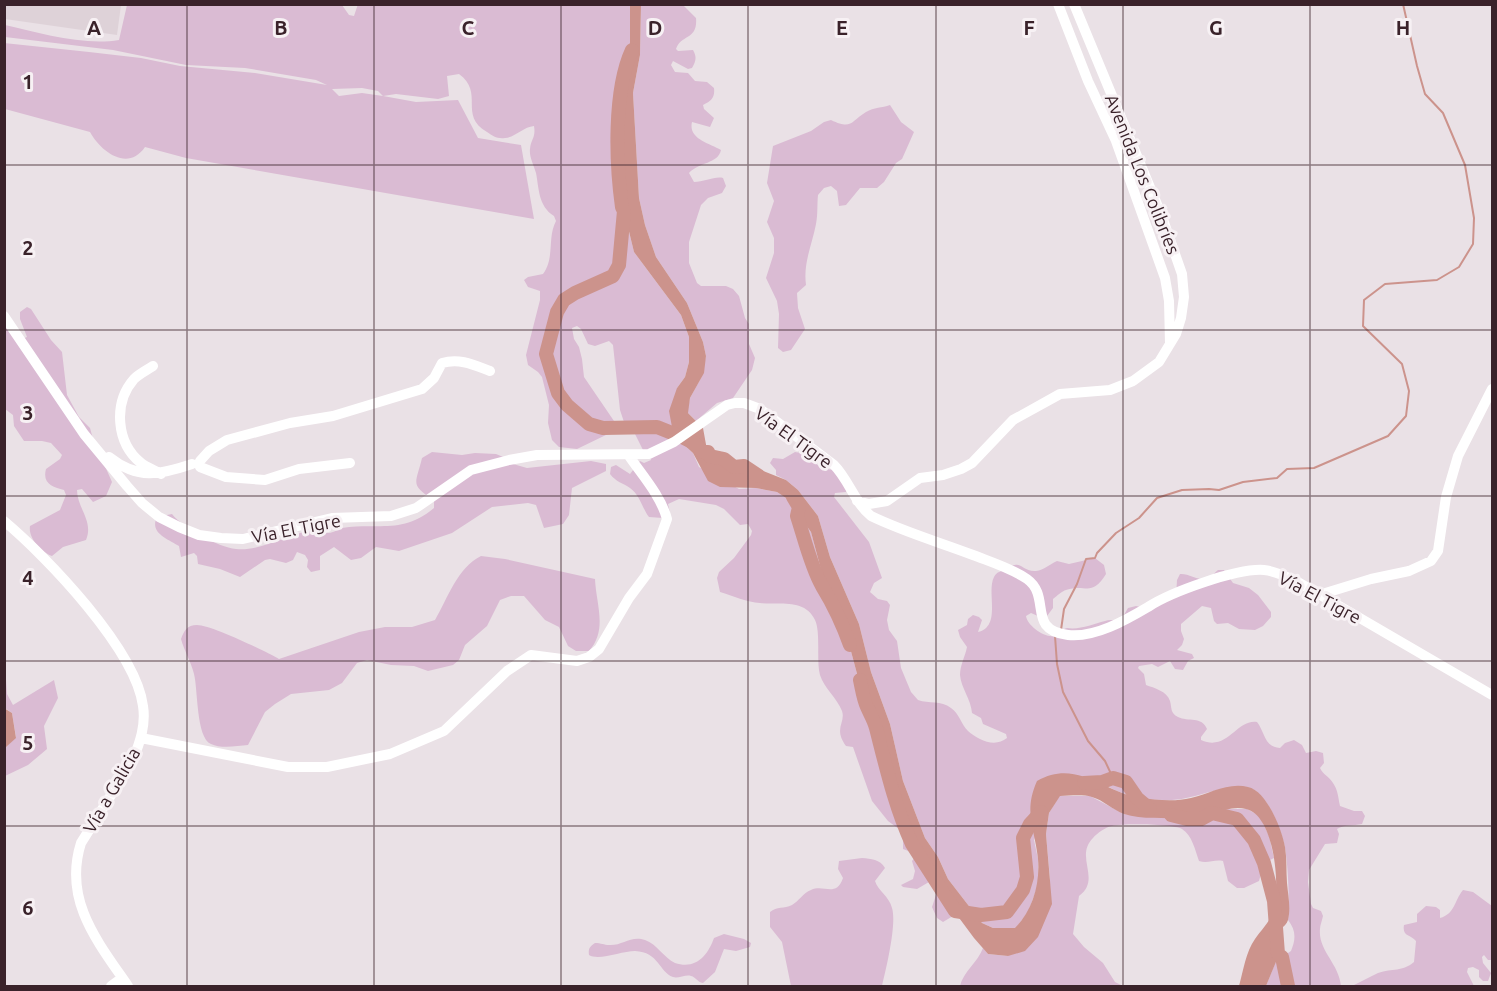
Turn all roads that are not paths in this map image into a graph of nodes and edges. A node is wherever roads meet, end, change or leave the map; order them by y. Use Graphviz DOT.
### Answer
graph roads {
  1 [pos="1058,4"];
  2 [pos="1074,4"];
  3 [pos="4,316"];
  4 [pos="1170,347"];
  5 [pos="153,366"];
  6 [pos="490,371"];
  7 [pos="1492,389"];
  8 [pos="84,434"];
  9 [pos="628,456"];
  10 [pos="350,463"];
  11 [pos="197,464"];
  12 [pos="161,474"];
  13 [pos="857,501"];
  14 [pos="4,521"];
  15 [pos="1319,595"];
  16 [pos="1492,695"];
  17 [pos="141,738"];
  18 [pos="125,982"];
  19 [pos="111,987"];
  1 -- 4 [label="street, Avenida Los Colibríes"];
  2 -- 4 [label="street, Avenida Los Colibríes"];
  3 -- 8 [label="street, Vía El Tigre"];
  4 -- 13 [label="street, Avenida Los Colibríes"];
  5 -- 12 [label="street"];
  6 -- 11 [label="street"];
  7 -- 15 [label="street"];
  8 -- 9 [label="street, Vía El Tigre"];
  8 -- 12 [label="street"];
  9 -- 13 [label="street, Vía El Tigre"];
  9 -- 17 [label="street"];
  10 -- 11 [label="street"];
  11 -- 12 [label="street"];
  13 -- 15 [label="street, Vía El Tigre"];
  14 -- 17 [label="street, Vía a Galicia"];
  15 -- 16 [label="street, Vía El Tigre"];
  17 -- 18 [label="street, Vía a Galicia"];
  18 -- 19 [label="street"];
}
